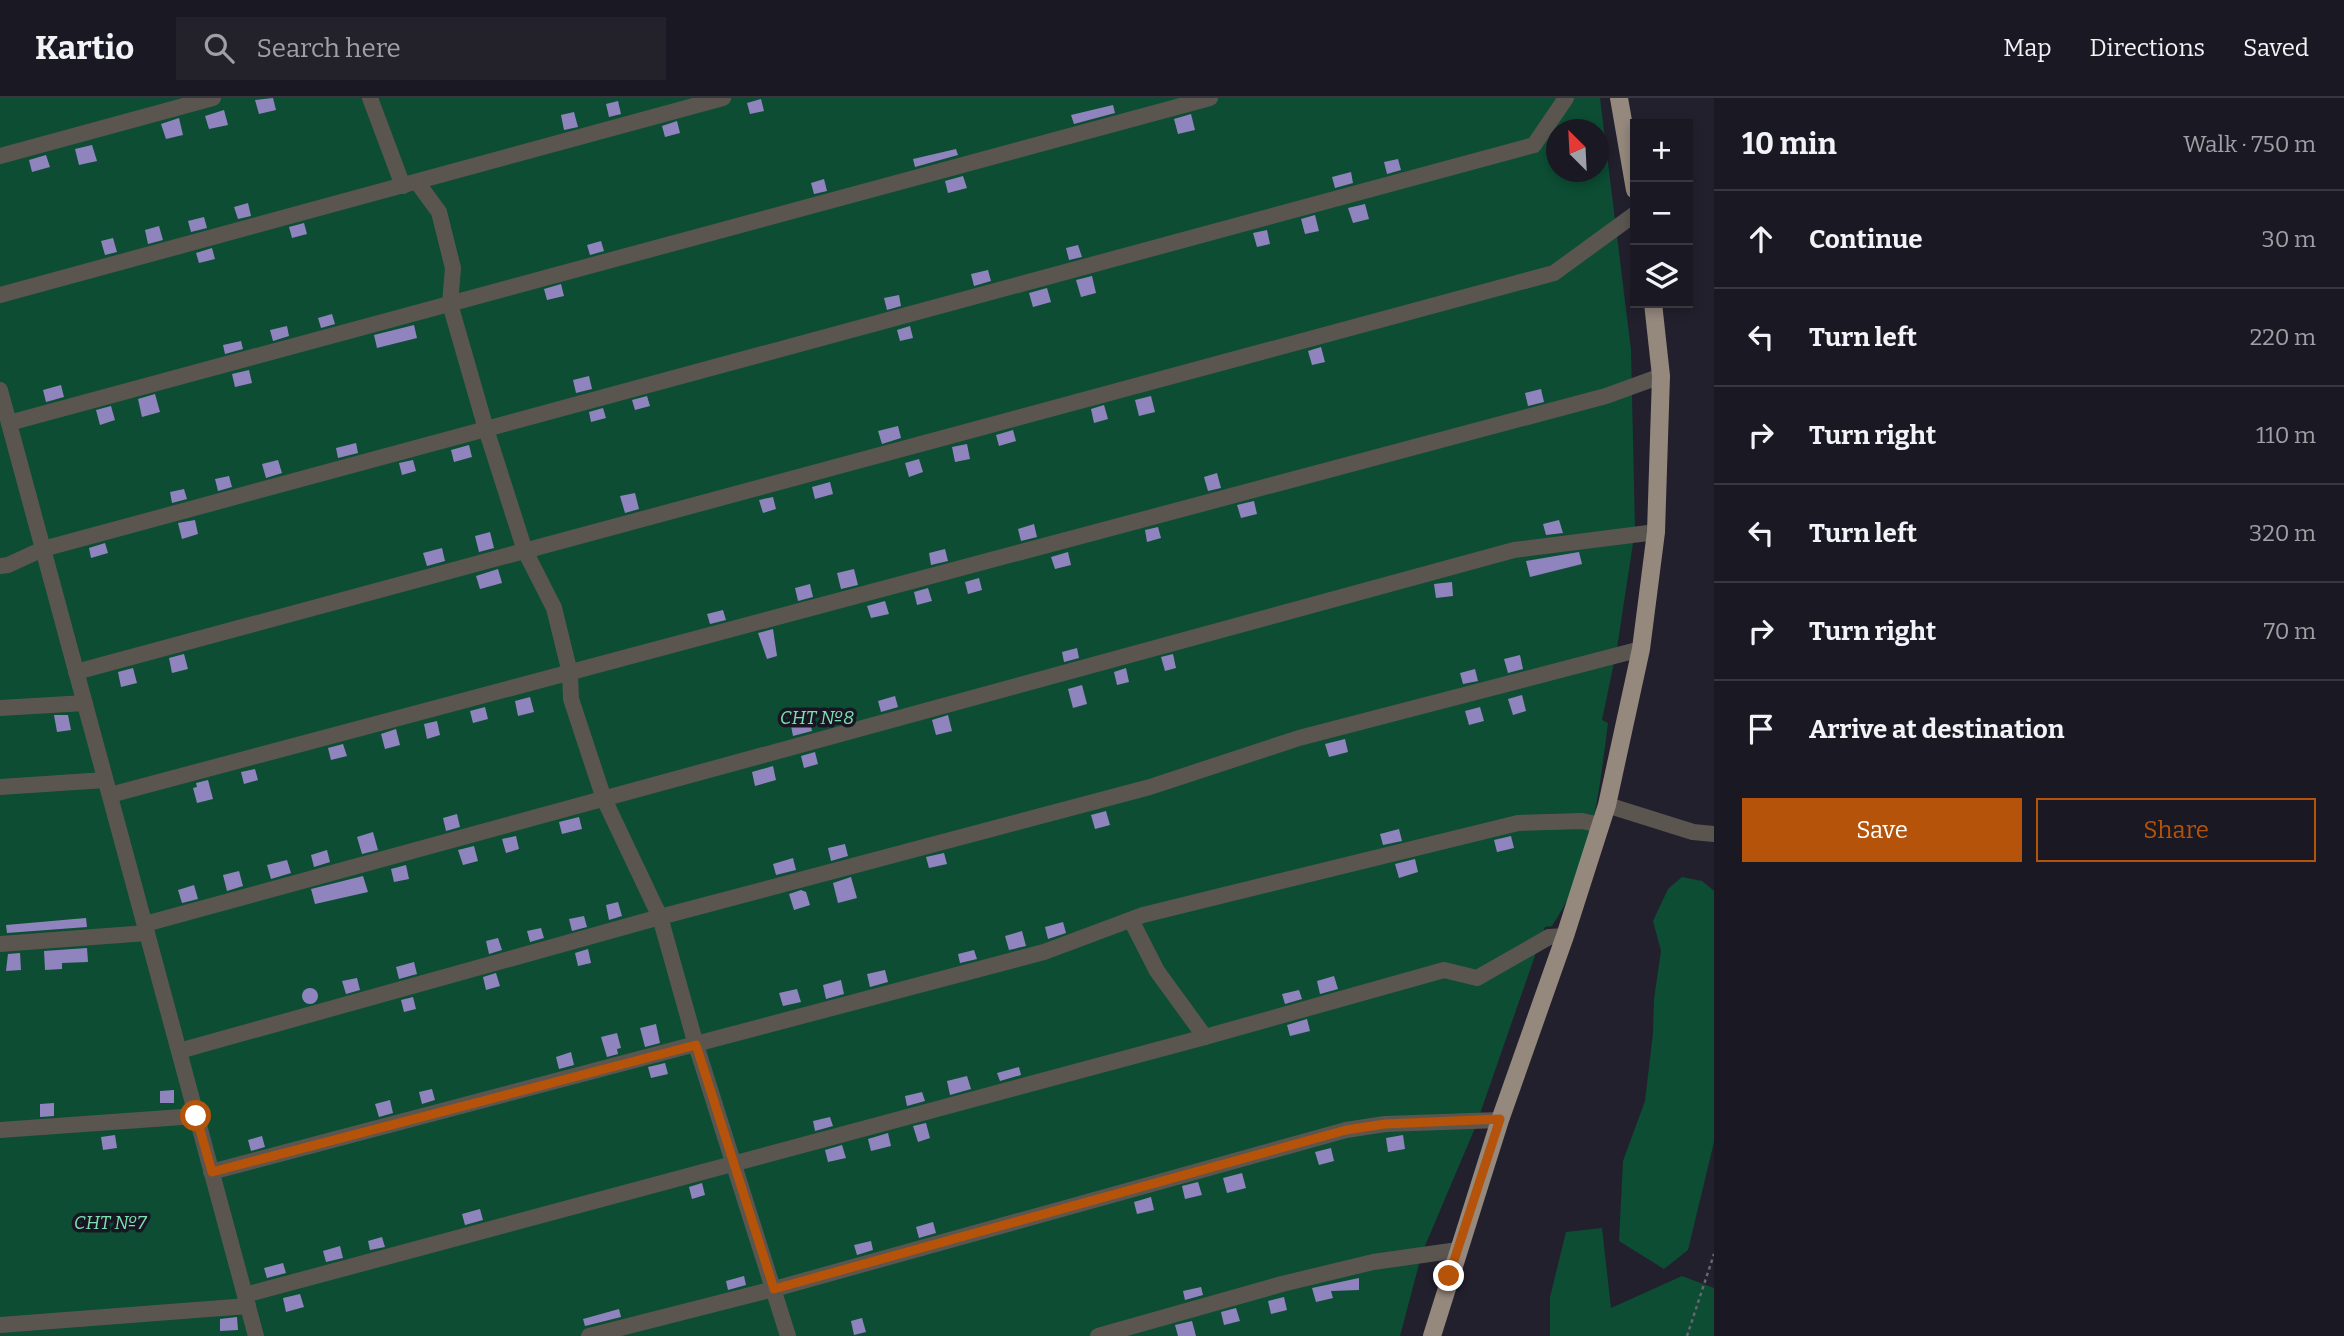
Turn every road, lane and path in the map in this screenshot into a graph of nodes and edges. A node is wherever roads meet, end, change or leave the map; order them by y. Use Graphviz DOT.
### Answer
graph roads {
  1 [pos="213,98"];
  2 [pos="370,98"];
  3 [pos="723,98"];
  4 [pos="1210,98"];
  5 [pos="1566,98"];
  6 [pos="1619,98"];
  7 [pos="0,156"];
  8 [pos="1634,182"];
  9 [pos="410,184"];
  10 [pos="1630,218"];
  11 [pos="0,295"];
  12 [pos="450,304"];
  13 [pos="1654,308"];
  14 [pos="1661,376"];
  15 [pos="0,390"];
  16 [pos="7,428"];
  17 [pos="486,429"];
  18 [pos="1656,532"];
  19 [pos="43,548"];
  20 [pos="525,551"];
  21 [pos="0,566"];
  22 [pos="1641,649"];
  23 [pos="76,672"];
  24 [pos="570,673"];
  25 [pos="85,703"];
  26 [pos="0,708"];
  27 [pos="0,787"];
  28 [pos="108,787"];
  29 [pos="604,799"];
  30 [pos="1607,805"];
  31 [pos="1600,825"];
  32 [pos="1714,834"];
  33 [pos="660,917"];
  34 [pos="1131,920"];
  35 [pos="146,929"];
  36 [pos="1566,936"];
  37 [pos="0,944"];
  38 [pos="1205,1037"];
  39 [pos="696,1045"];
  40 [pos="179,1051"];
  41 [pos="196,1116"];
  42 [pos="1500,1119"];
  43 [pos="0,1130"];
  44 [pos="734,1163"];
  45 [pos="212,1172"];
  46 [pos="1458,1250"];
  47 [pos="1714,1254"];
  48 [pos="774,1289"];
  49 [pos="246,1300"];
  50 [pos="0,1325"];
  51 [pos="256,1336"];
  52 [pos="589,1336"];
  53 [pos="788,1336"];
  54 [pos="1097,1336"];
  55 [pos="1432,1336"];
  56 [pos="1687,1336"];
  1 -- 7 [label="street"];
  2 -- 9 [label="street"];
  3 -- 9 [label="street"];
  4 -- 12 [label="street"];
  5 -- 17 [label="street"];
  6 -- 8 [label="main road"];
  9 -- 11 [label="street"];
  9 -- 12 [label="street"];
  10 -- 20 [label="street"];
  12 -- 16 [label="street"];
  12 -- 17 [label="street"];
  13 -- 14 [label="main road"];
  14 -- 18 [label="main road"];
  14 -- 24 [label="street"];
  15 -- 16 [label="street"];
  16 -- 19 [label="street"];
  17 -- 19 [label="street"];
  17 -- 20 [label="street"];
  18 -- 22 [label="main road"];
  18 -- 29 [label="street"];
  19 -- 21 [label="street"];
  19 -- 23 [label="street"];
  20 -- 23 [label="street"];
  20 -- 24 [label="street"];
  22 -- 30 [label="main road"];
  22 -- 33 [label="street"];
  23 -- 25 [label="street"];
  24 -- 28 [label="street"];
  24 -- 29 [label="street"];
  25 -- 26 [label="street"];
  25 -- 28 [label="street"];
  27 -- 28 [label="street"];
  28 -- 35 [label="street"];
  29 -- 33 [label="street"];
  29 -- 35 [label="street"];
  30 -- 31 [label="main road"];
  30 -- 32 [label="street"];
  31 -- 34 [label="street"];
  31 -- 36 [label="main road"];
  33 -- 39 [label="street"];
  33 -- 40 [label="street"];
  34 -- 38 [label="street"];
  34 -- 39 [label="street"];
  35 -- 37 [label="street"];
  35 -- 40 [label="street"];
  36 -- 38 [label="street"];
  36 -- 42 [label="main road"];
  38 -- 44 [label="street"];
  39 -- 44 [label="street"];
  39 -- 45 [label="street"];
  40 -- 41 [label="street"];
  41 -- 43 [label="street"];
  41 -- 45 [label="street"];
  42 -- 46 [label="main road"];
  42 -- 48 [label="street"];
  44 -- 48 [label="street"];
  44 -- 49 [label="street"];
  45 -- 49 [label="street"];
  46 -- 54 [label="street"];
  46 -- 55 [label="main road"];
  47 -- 56 [label="path"];
  48 -- 52 [label="street"];
  48 -- 53 [label="street"];
  49 -- 50 [label="street"];
  49 -- 51 [label="street"];
}
